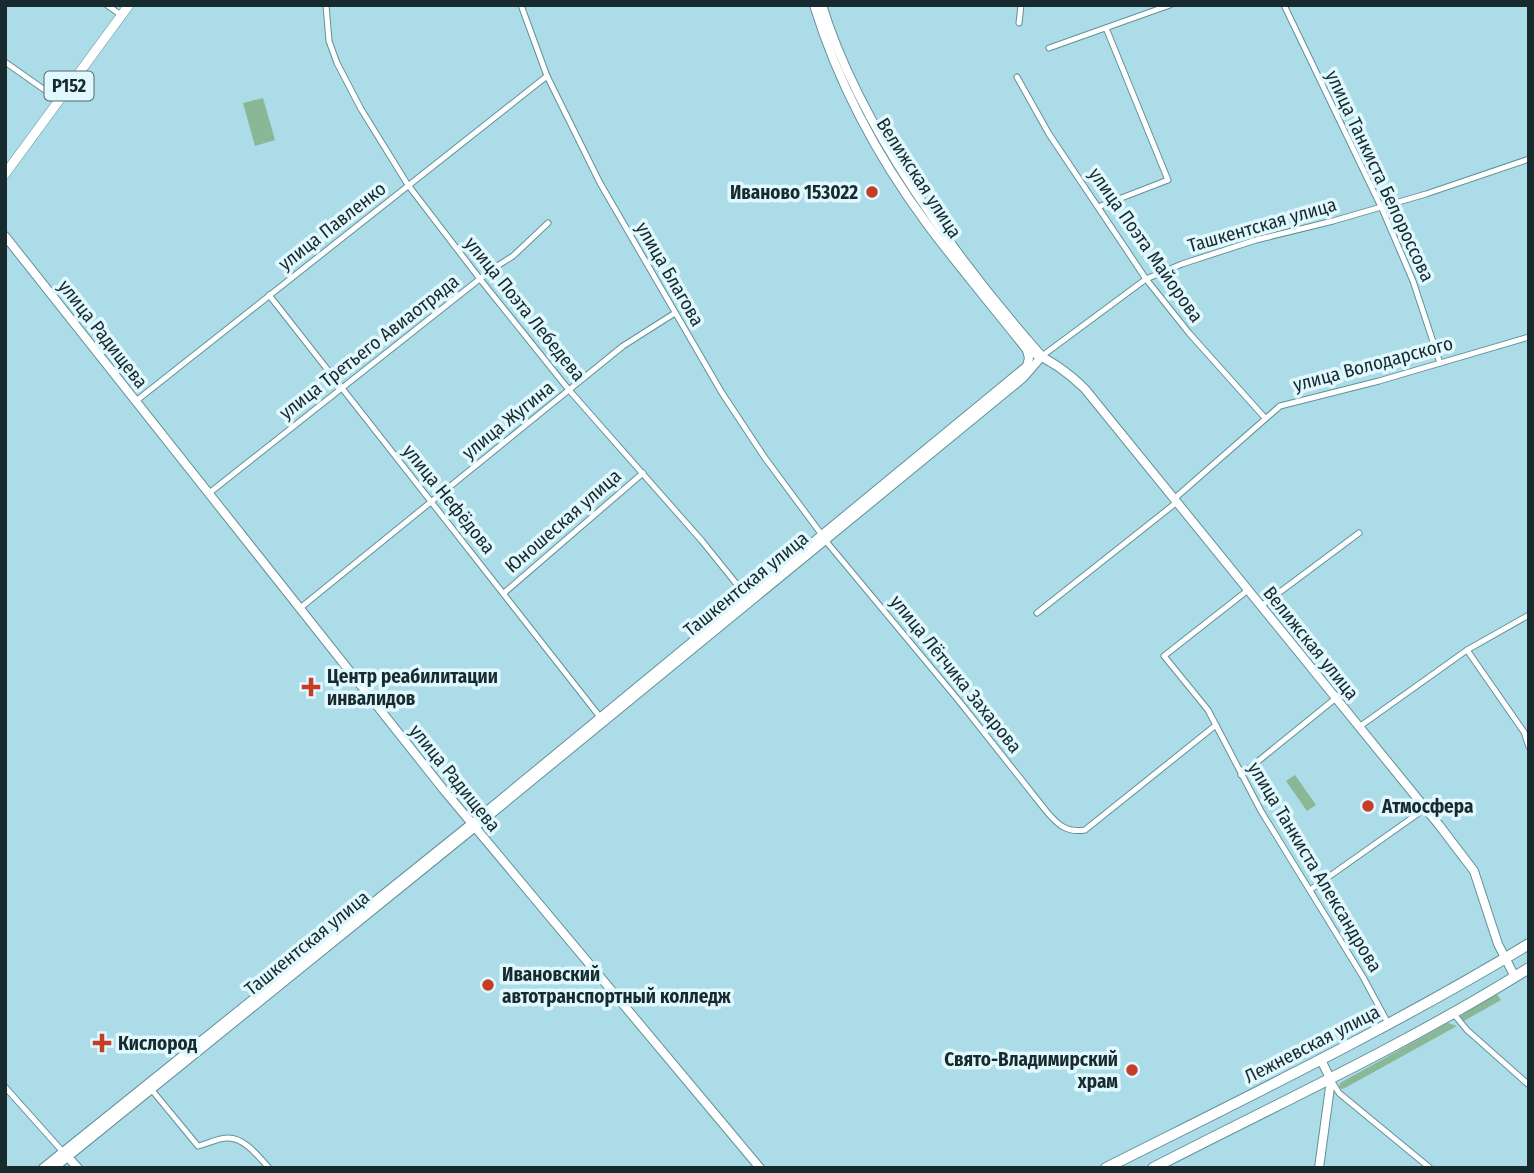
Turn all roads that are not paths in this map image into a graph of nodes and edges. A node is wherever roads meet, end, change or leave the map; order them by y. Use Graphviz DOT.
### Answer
graph roads {
  1 [pos="107,5"];
  2 [pos="129,5"];
  3 [pos="326,5"];
  4 [pos="521,5"];
  5 [pos="814,5"];
  6 [pos="822,5"];
  7 [pos="1021,5"];
  8 [pos="1170,5"];
  9 [pos="1284,5"];
  10 [pos="121,15"];
  11 [pos="1019,23"];
  12 [pos="1106,28"];
  13 [pos="1049,48"];
  14 [pos="5,62"];
  15 [pos="547,76"];
  16 [pos="1017,78"];
  17 [pos="59,100"];
  18 [pos="1529,159"];
  19 [pos="7,169"];
  20 [pos="408,186"];
  21 [pos="1098,207"];
  22 [pos="1382,207"];
  23 [pos="548,223"];
  24 [pos="5,236"];
  25 [pos="480,279"];
  26 [pos="1146,279"];
  27 [pos="269,295"];
  28 [pos="675,313"];
  29 [pos="1529,337"];
  30 [pos="1034,351"];
  31 [pos="1440,363"];
  32 [pos="341,389"];
  33 [pos="569,390"];
  34 [pos="136,401"];
  35 [pos="1265,418"];
  36 [pos="643,473"];
  37 [pos="208,494"];
  38 [pos="1175,500"];
  39 [pos="431,502"];
  40 [pos="1359,533"];
  41 [pos="824,537"];
  42 [pos="1248,590"];
  43 [pos="504,593"];
  44 [pos="749,599"];
  45 [pos="1261,606"];
  46 [pos="299,609"];
  47 [pos="1037,613"];
  48 [pos="1529,615"];
  49 [pos="1467,650"];
  50 [pos="1336,698"];
  51 [pos="602,720"];
  52 [pos="1216,725"];
  53 [pos="1359,727"];
  54 [pos="1529,747"];
  55 [pos="1241,775"];
  56 [pos="1426,808"];
  57 [pos="473,826"];
  58 [pos="1310,890"];
  59 [pos="1529,944"];
  60 [pos="1505,958"];
  61 [pos="1529,968"];
  62 [pos="1515,977"];
  63 [pos="1453,1013"];
  64 [pos="1389,1025"];
  65 [pos="1321,1060"];
  66 [pos="1331,1080"];
  67 [pos="1529,1085"];
  68 [pos="5,1087"];
  69 [pos="149,1087"];
  70 [pos="65,1154"];
  71 [pos="1170,1164"];
  72 [pos="43,1168"];
  73 [pos="54,1168"];
  74 [pos="78,1168"];
  75 [pos="269,1168"];
  76 [pos="760,1168"];
  77 [pos="1106,1168"];
  78 [pos="1153,1168"];
  79 [pos="1319,1168"];
  80 [pos="1430,1168"];
  1 -- 10 [label="street"];
  2 -- 10 [label="main road, Р152"];
  3 -- 20 [label="street, улица Поэта Лебедева"];
  4 -- 15 [label="street, улица Благова"];
  5 -- 30 [label="main road, Велижская улица"];
  6 -- 30 [label="main road, Велижская улица"];
  7 -- 11 [label="street"];
  8 -- 12 [label="street"];
  9 -- 22 [label="street, улица Танкиста Белороссова"];
  10 -- 17 [label="main road, Р152"];
  12 -- 13 [label="street"];
  12 -- 21 [label="street"];
  14 -- 17 [label="street"];
  15 -- 20 [label="street, улица Павленко"];
  15 -- 28 [label="street, улица Благова"];
  16 -- 21 [label="street, улица Поэта Майорова"];
  17 -- 19 [label="main road, Р152"];
  18 -- 22 [label="street, Ташкентская улица"];
  20 -- 25 [label="street, улица Поэта Лебедева"];
  20 -- 27 [label="street, улица Павленко"];
  21 -- 26 [label="street, улица Поэта Майорова"];
  22 -- 26 [label="street, Ташкентская улица"];
  22 -- 31 [label="street, улица Танкиста Белороссова"];
  23 -- 25 [label="street, улица Третьего Авиаотряда"];
  24 -- 34 [label="main road, улица Радищева"];
  25 -- 32 [label="street, улица Третьего Авиаотряда"];
  25 -- 33 [label="street, улица Поэта Лебедева"];
  26 -- 30 [label="street, Ташкентская улица"];
  26 -- 35 [label="street, улица Поэта Майорова"];
  27 -- 32 [label="street, улица Нефёдова"];
  27 -- 34 [label="street, улица Павленко"];
  28 -- 33 [label="street, улица Жугина"];
  28 -- 41 [label="street, улица Благова"];
  29 -- 31 [label="street, улица Володарского"];
  30 -- 38 [label="main road, Велижская улица"];
  30 -- 41 [label="main road, Ташкентская улица"];
  30 -- 41 [label="main road, Ташкентская улица"];
  31 -- 35 [label="street, улица Володарского"];
  32 -- 37 [label="street, улица Третьего Авиаотряда"];
  32 -- 39 [label="street, улица Нефёдова"];
  33 -- 36 [label="street, улица Поэта Лебедева"];
  33 -- 39 [label="street, улица Жугина"];
  34 -- 37 [label="main road, улица Радищева"];
  35 -- 38 [label="street, улица Володарского"];
  36 -- 43 [label="street, Юношеская улица"];
  36 -- 44 [label="street, улица Поэта Лебедева"];
  37 -- 46 [label="main road, улица Радищева"];
  38 -- 42 [label="main road, Велижская улица"];
  38 -- 47 [label="street, улица Володарского"];
  39 -- 43 [label="street, улица Нефёдова"];
  39 -- 46 [label="street, улица Жугина"];
  40 -- 45 [label="street"];
  41 -- 44 [label="main road, Ташкентская улица"];
  41 -- 52 [label="street, улица Лётчика Захарова"];
  42 -- 45 [label="main road, Велижская улица"];
  42 -- 52 [label="street, улица Танкиста Александрова"];
  43 -- 51 [label="street, улица Нефёдова"];
  44 -- 51 [label="main road, Ташкентская улица"];
  45 -- 50 [label="main road, Велижская улица"];
  46 -- 57 [label="main road, улица Радищева"];
  48 -- 49 [label="street"];
  49 -- 53 [label="street"];
  49 -- 54 [label="street"];
  50 -- 53 [label="main road, Велижская улица"];
  50 -- 55 [label="street"];
  51 -- 57 [label="main road, Ташкентская улица"];
  52 -- 55 [label="street, улица Танкиста Александрова"];
  53 -- 56 [label="main road, Велижская улица"];
  55 -- 58 [label="street, улица Танкиста Александрова"];
  56 -- 58 [label="street"];
  56 -- 60 [label="main road, Велижская улица"];
  57 -- 69 [label="main road, Ташкентская улица"];
  57 -- 76 [label="main road, улица Радищева"];
  58 -- 64 [label="street, улица Танкиста Александрова"];
  59 -- 60 [label="highway, Лежневская улица"];
  60 -- 62 [label="main road, Велижская улица"];
  60 -- 64 [label="highway, Лежневская улица"];
  61 -- 62 [label="highway, Лежневская улица"];
  62 -- 63 [label="highway, Лежневская улица"];
  63 -- 66 [label="highway, Лежневская улица"];
  63 -- 67 [label="street"];
  64 -- 65 [label="highway, Лежневская улица"];
  65 -- 66 [label="main road"];
  65 -- 77 [label="highway, Лежневская улица"];
  66 -- 71 [label="highway, Лежневская улица"];
  66 -- 79 [label="main road"];
  66 -- 80 [label="street"];
  68 -- 70 [label="street"];
  69 -- 70 [label="main road, Ташкентская улица"];
  69 -- 75 [label="street"];
  70 -- 72 [label="main road, Ташкентская улица"];
  70 -- 73 [label="main road, Ташкентская улица"];
  70 -- 74 [label="main road"];
  71 -- 78 [label="highway, Лежневская улица"];
}
